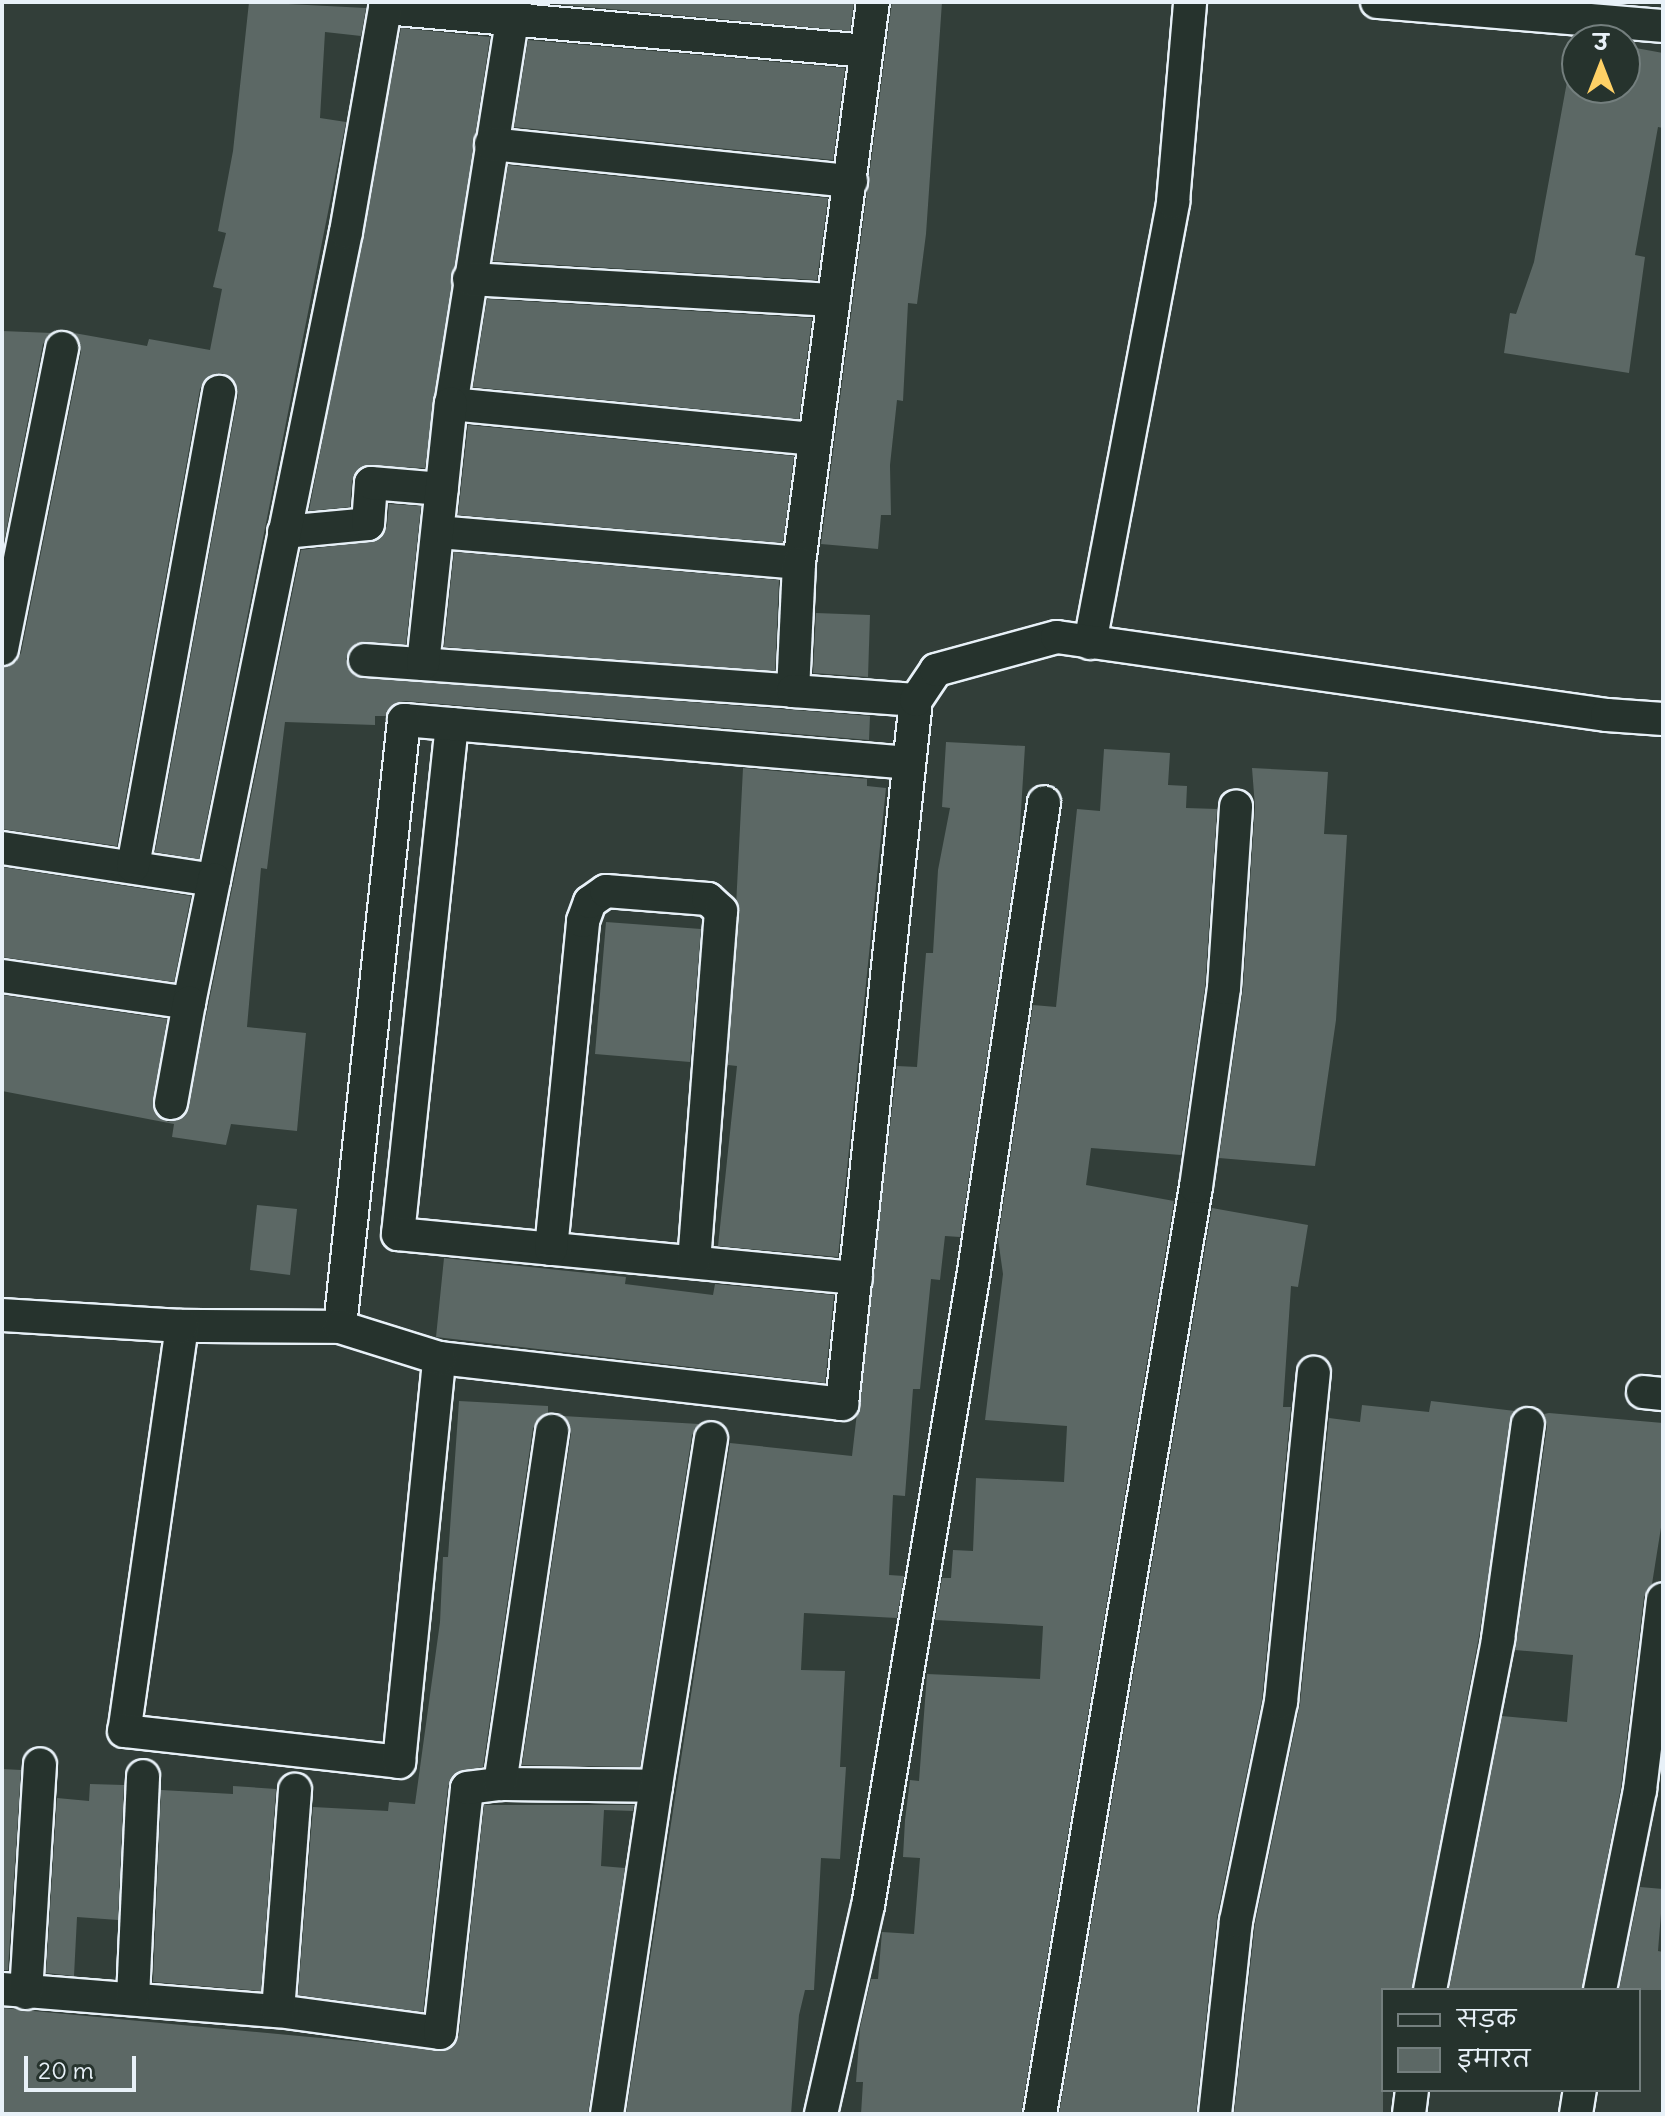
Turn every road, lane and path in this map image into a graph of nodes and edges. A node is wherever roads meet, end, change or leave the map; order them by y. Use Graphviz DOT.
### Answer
graph roads {
  1 [pos="873,2"];
  2 [pos="1190,2"];
  3 [pos="1377,2"];
  4 [pos="386,5"];
  5 [pos="514,12"];
  6 [pos="1663,26"];
  7 [pos="864,51"];
  8 [pos="491,144"];
  9 [pos="851,181"];
  10 [pos="469,279"];
  11 [pos="833,300"];
  12 [pos="62,348"];
  13 [pos="219,392"];
  14 [pos="451,404"];
  15 [pos="812,439"];
  16 [pos="442,489"];
  17 [pos="284,532"];
  18 [pos="438,532"];
  19 [pos="799,563"];
  20 [pos="1090,643"];
  21 [pos="2,649"];
  22 [pos="365,660"];
  23 [pos="423,664"];
  24 [pos="793,691"];
  25 [pos="916,700"];
  26 [pos="1663,719"];
  27 [pos="452,724"];
  28 [pos="909,763"];
  29 [pos="1044,802"];
  30 [pos="1236,806"];
  31 [pos="2,848"];
  32 [pos="133,866"];
  33 [pos="214,880"];
  34 [pos="2,976"];
  35 [pos="189,1003"];
  36 [pos="171,1103"];
  37 [pos="350,1229"];
  38 [pos="398,1234"];
  39 [pos="551,1249"];
  40 [pos="694,1262"];
  41 [pos="856,1278"];
  42 [pos="2,1315"];
  43 [pos="182,1326"];
  44 [pos="340,1327"];
  45 [pos="439,1358"];
  46 [pos="1314,1373"];
  47 [pos="1528,1424"];
  48 [pos="552,1431"];
  49 [pos="711,1438"];
  50 [pos="1663,1599"];
  51 [pos="40,1764"];
  52 [pos="143,1776"];
  53 [pos="500,1784"];
  54 [pos="656,1786"];
  55 [pos="295,1790"];
  56 [pos="1430,1988"];
  57 [pos="1600,1988"];
  58 [pos="14,1991"];
  59 [pos="133,1998"];
  60 [pos="278,2011"];
  61 [pos="1412,2092"];
  62 [pos="1580,2092"];
  63 [pos="607,2114"];
  64 [pos="821,2114"];
  65 [pos="1040,2114"];
  66 [pos="1215,2114"];
  67 [pos="1409,2114"];
  68 [pos="1576,2114"];
  1 -- 7 [label="street"];
  2 -- 20 [label="street"];
  3 -- 6 [label="street"];
  4 -- 5 [label="street"];
  4 -- 17 [label="street"];
  5 -- 7 [label="street"];
  5 -- 8 [label="street"];
  7 -- 9 [label="street"];
  8 -- 9 [label="street"];
  8 -- 10 [label="street"];
  9 -- 11 [label="street"];
  10 -- 11 [label="street"];
  10 -- 14 [label="street"];
  11 -- 15 [label="street"];
  12 -- 21 [label="street"];
  13 -- 32 [label="street"];
  14 -- 15 [label="street"];
  14 -- 16 [label="street"];
  15 -- 19 [label="street"];
  16 -- 17 [label="street"];
  16 -- 18 [label="street"];
  17 -- 33 [label="street"];
  18 -- 19 [label="street"];
  18 -- 23 [label="street"];
  19 -- 24 [label="street"];
  20 -- 25 [label="street"];
  20 -- 26 [label="street"];
  22 -- 23 [label="street"];
  23 -- 24 [label="street"];
  24 -- 25 [label="street"];
  25 -- 28 [label="street"];
  27 -- 28 [label="street"];
  27 -- 37 [label="street"];
  27 -- 38 [label="street"];
  28 -- 41 [label="street"];
  29 -- 64 [label="street"];
  30 -- 65 [label="street"];
  31 -- 32 [label="street"];
  32 -- 33 [label="street"];
  33 -- 35 [label="street"];
  34 -- 35 [label="street"];
  35 -- 36 [label="street"];
  37 -- 38 [label="street"];
  37 -- 44 [label="street"];
  38 -- 39 [label="street"];
  39 -- 40 [label="street"];
  39 -- 40 [label="street"];
  40 -- 41 [label="street"];
  41 -- 45 [label="street"];
  42 -- 43 [label="street"];
  43 -- 44 [label="street"];
  43 -- 45 [label="street"];
  44 -- 45 [label="street"];
  46 -- 66 [label="street"];
  47 -- 56 [label="street"];
  48 -- 53 [label="street"];
  49 -- 54 [label="street"];
  50 -- 57 [label="street"];
  51 -- 58 [label="street"];
  52 -- 59 [label="street"];
  53 -- 54 [label="street"];
  53 -- 60 [label="street"];
  54 -- 63 [label="street"];
  55 -- 60 [label="street"];
  58 -- 59 [label="street"];
  59 -- 60 [label="street"];
  61 -- 67 [label="street"];
  62 -- 68 [label="street"];
}
